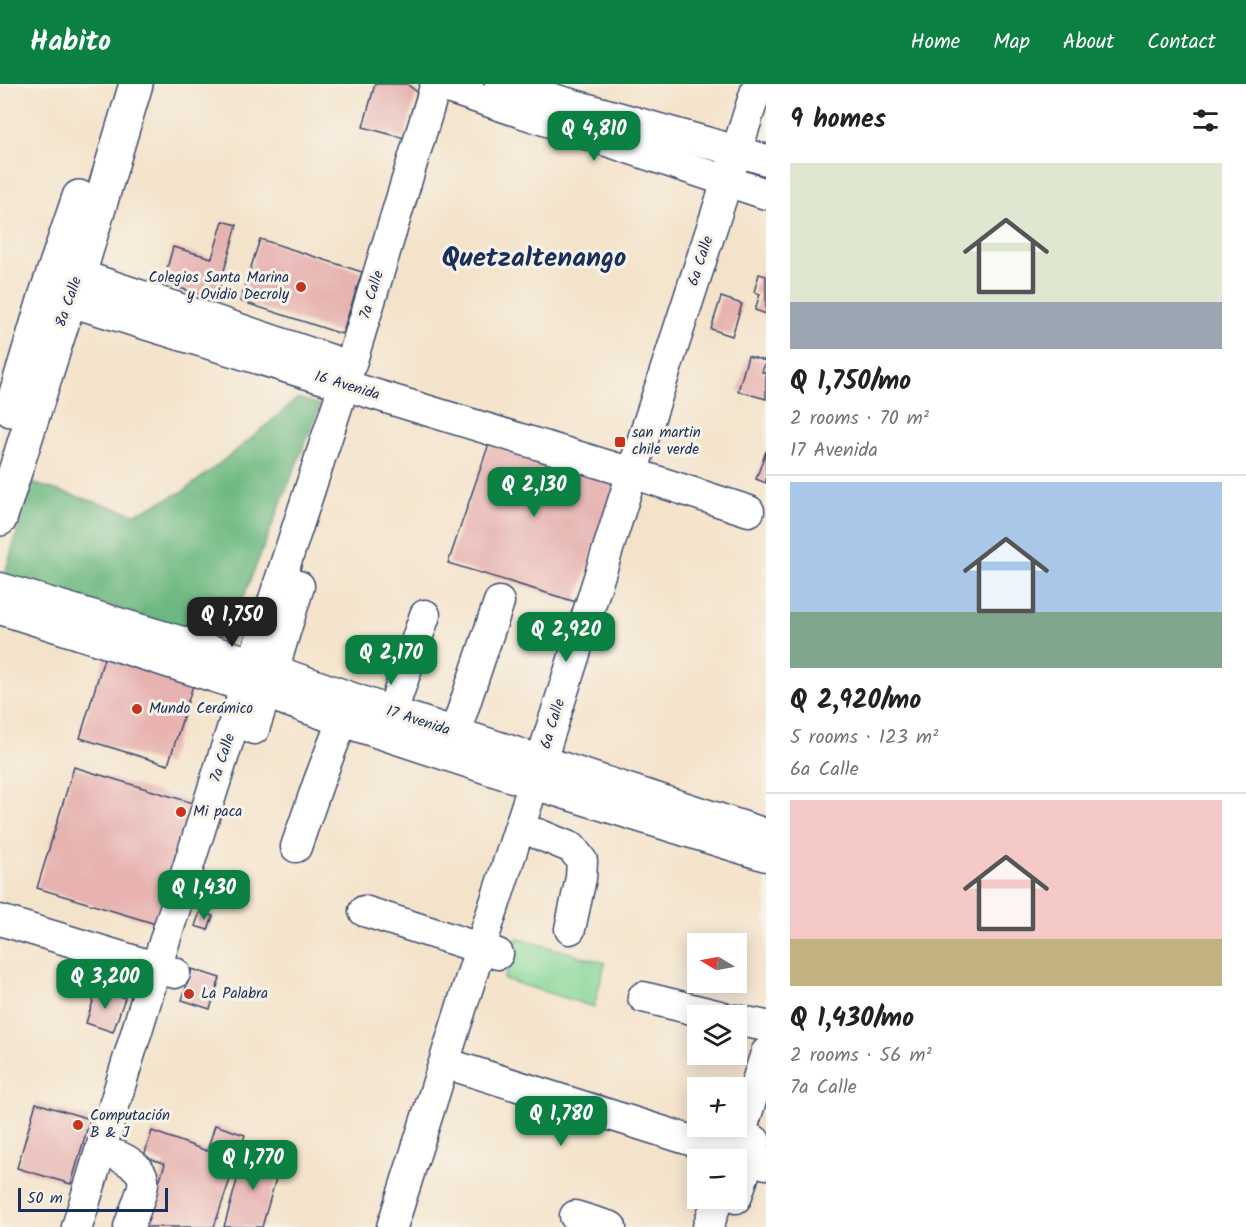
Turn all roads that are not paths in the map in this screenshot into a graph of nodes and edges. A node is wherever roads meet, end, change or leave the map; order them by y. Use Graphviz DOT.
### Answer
graph roads {
  1 [pos="117,84"];
  2 [pos="136,84"];
  3 [pos="500,84"];
  4 [pos="758,84"];
  5 [pos="447,86"];
  6 [pos="766,114"];
  7 [pos="752,156"];
  8 [pos="746,187"];
  9 [pos="62,285"];
  10 [pos="355,378"];
  11 [pos="0,447"];
  12 [pos="642,468"];
  13 [pos="749,511"];
  14 [pos="0,519"];
  15 [pos="0,588"];
  16 [pos="498,602"];
  17 [pos="0,609"];
  18 [pos="425,615"];
  19 [pos="259,679"];
  20 [pos="392,712"];
  21 [pos="342,721"];
  22 [pos="455,733"];
  23 [pos="546,776"];
  24 [pos="538,834"];
  25 [pos="766,834"];
  26 [pos="296,847"];
  27 [pos="766,856"];
  28 [pos="364,911"];
  29 [pos="0,920"];
  30 [pos="570,929"];
  31 [pos="0,934"];
  32 [pos="489,951"];
  33 [pos="163,977"];
  34 [pos="643,997"];
  35 [pos="687,1008"];
  36 [pos="747,1022"];
  37 [pos="766,1026"];
  38 [pos="766,1053"];
  39 [pos="450,1076"];
  40 [pos="766,1106"];
  41 [pos="118,1156"];
  42 [pos="687,1156"];
  43 [pos="747,1158"];
  44 [pos="687,1161"];
  45 [pos="747,1166"];
  46 [pos="714,1209"];
  47 [pos="733,1209"];
  48 [pos="575,1216"];
  49 [pos="77,1227"];
  50 [pos="96,1227"];
  51 [pos="129,1227"];
  52 [pos="392,1227"];
  53 [pos="410,1227"];
  54 [pos="611,1227"];
  55 [pos="708,1227"];
  56 [pos="727,1227"];
  1 -- 9 [label="main road, 8a Calle"];
  2 -- 9 [label="main road, 8a Calle"];
  3 -- 7 [label="street"];
  4 -- 7 [label="street, 6a Calle"];
  5 -- 8 [label="street"];
  5 -- 10 [label="street, 7a Calle"];
  6 -- 7 [label="street, 6a Calle"];
  7 -- 8 [label="street, 6a Calle"];
  8 -- 12 [label="street, 6a Calle"];
  9 -- 10 [label="street, 16 Avenida"];
  9 -- 11 [label="main road, 8a Calle"];
  9 -- 14 [label="main road, 8a Calle"];
  10 -- 12 [label="street, 16 Avenida"];
  10 -- 19 [label="street, 7a Calle"];
  12 -- 13 [label="street, 16 Avenida"];
  12 -- 23 [label="street, 6a Calle"];
  15 -- 19 [label="street, 17 Avenida"];
  16 -- 22 [label="street"];
  17 -- 19 [label="street, 17 Avenida"];
  18 -- 20 [label="street"];
  19 -- 20 [label="street, 17 Avenida"];
  19 -- 21 [label="street, 17 Avenida"];
  19 -- 33 [label="street, 7a Calle"];
  20 -- 22 [label="street, 17 Avenida"];
  21 -- 23 [label="street, 17 Avenida"];
  21 -- 26 [label="street"];
  22 -- 23 [label="street, 17 Avenida"];
  23 -- 24 [label="street, 6a Calle"];
  23 -- 25 [label="street, 17 Avenida"];
  23 -- 27 [label="street, 17 Avenida"];
  23 -- 32 [label="street, 6a Calle"];
  24 -- 30 [label="street"];
  24 -- 32 [label="street, 6a Calle"];
  28 -- 32 [label="street"];
  29 -- 33 [label="street"];
  31 -- 33 [label="street"];
  32 -- 39 [label="street, 6a Calle"];
  33 -- 41 [label="street, 7a Calle"];
  33 -- 49 [label="street, 7a Calle"];
  34 -- 35 [label="street"];
  36 -- 37 [label="street"];
  38 -- 43 [label="street"];
  39 -- 42 [label="street"];
  39 -- 44 [label="street"];
  39 -- 52 [label="street, 6a Calle"];
  39 -- 53 [label="street, 6a Calle"];
  40 -- 45 [label="street"];
  41 -- 50 [label="street, 7a Calle"];
  41 -- 51 [label="street"];
  46 -- 55 [label="street"];
  47 -- 56 [label="street"];
  48 -- 54 [label="street"];
}
